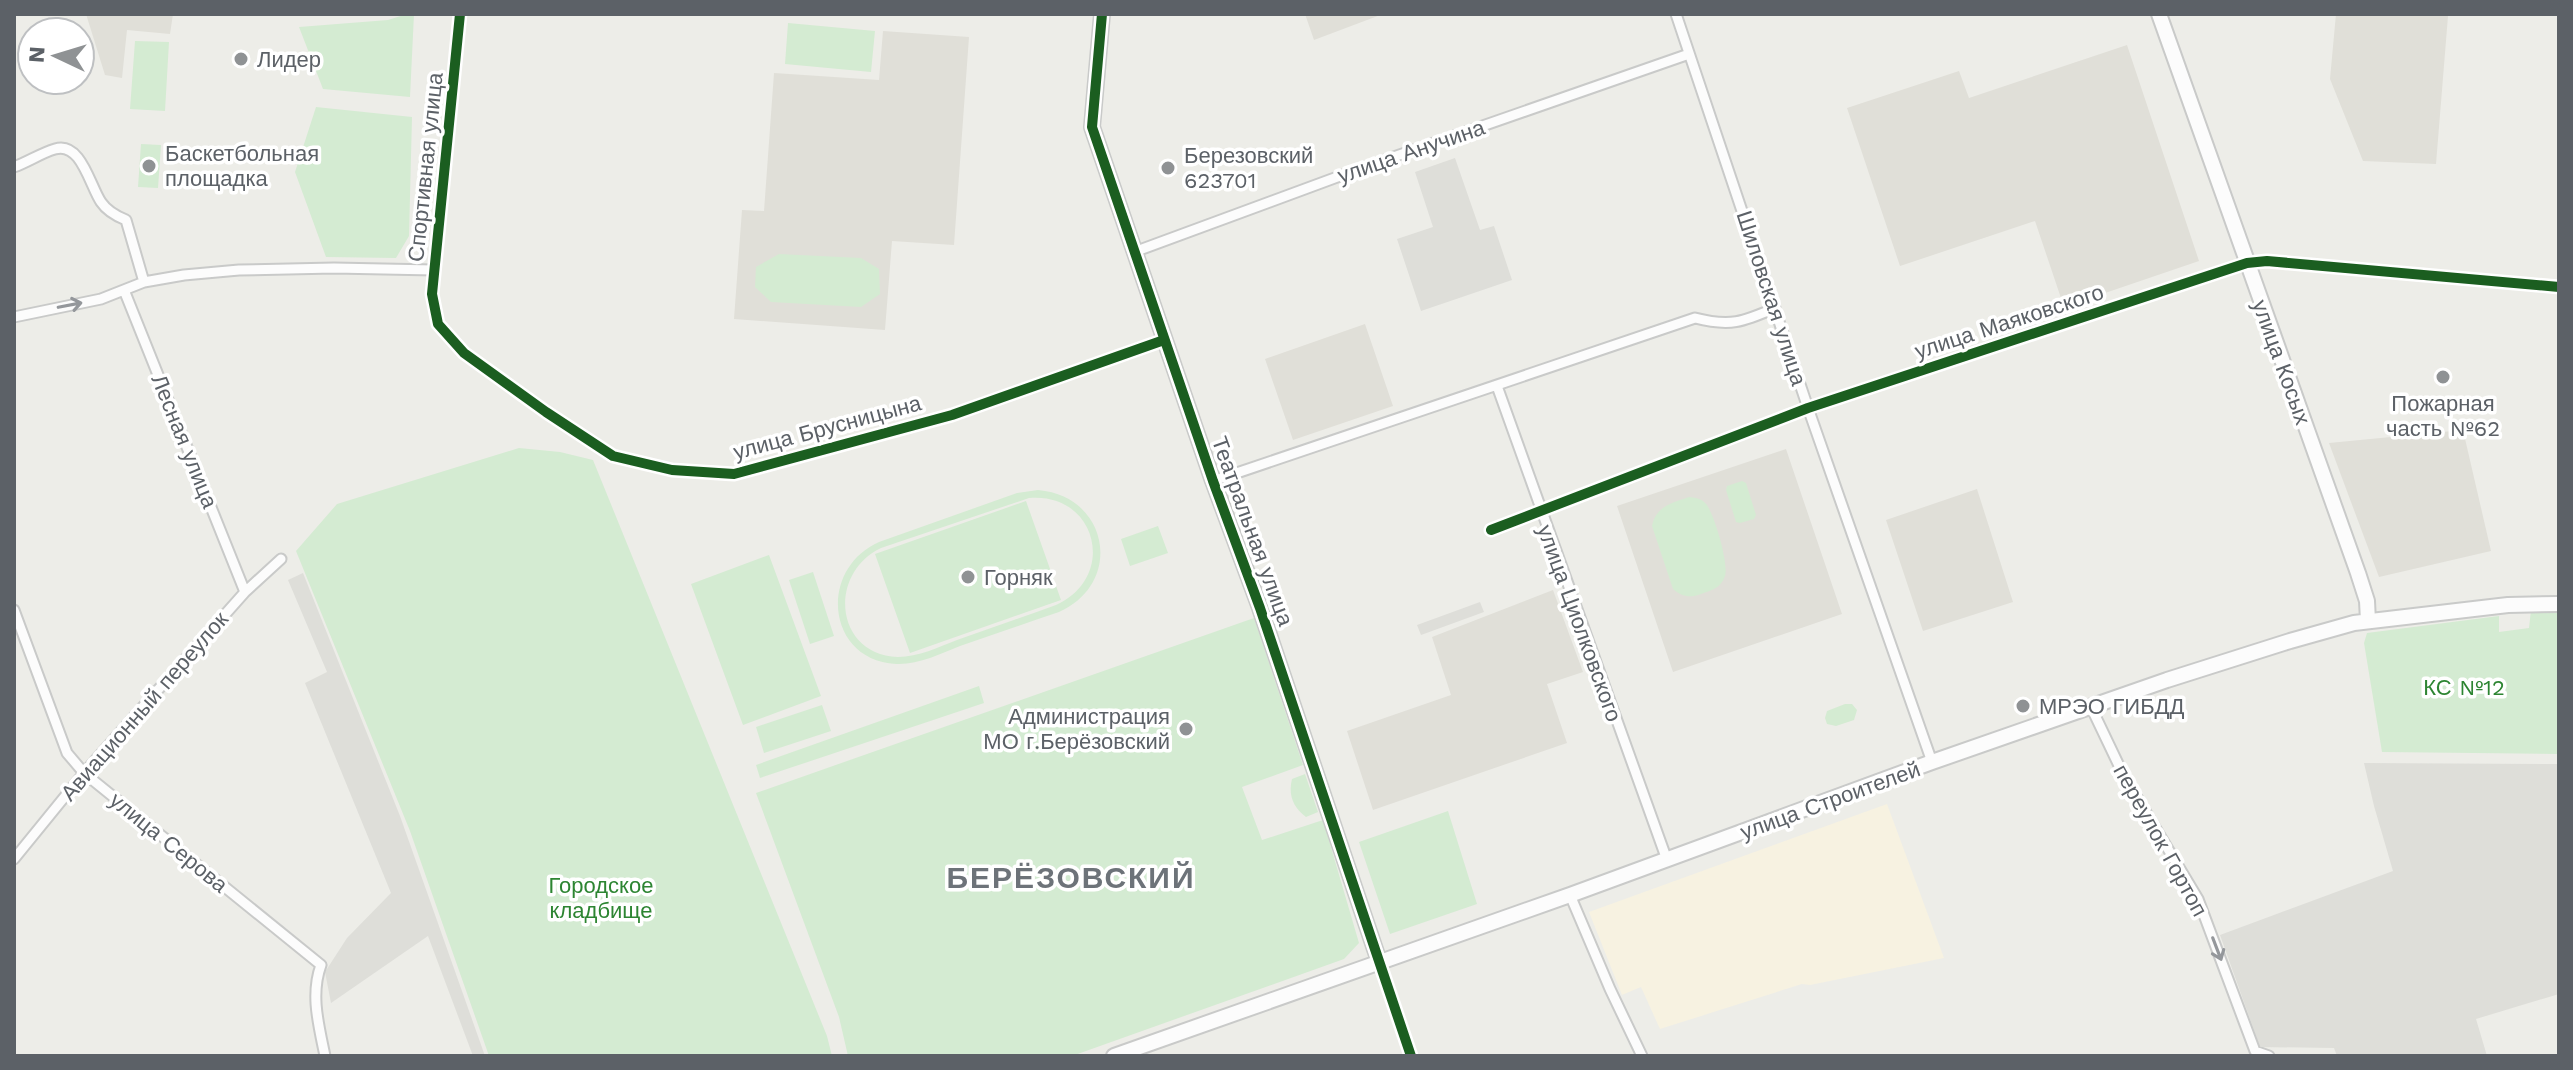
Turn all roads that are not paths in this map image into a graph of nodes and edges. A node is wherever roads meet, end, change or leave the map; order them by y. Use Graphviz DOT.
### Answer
graph roads {
  1 [pos="460,14"];
  2 [pos="1102,14"];
  3 [pos="1676,14"];
  4 [pos="2159,14"];
  5 [pos="1689,54"];
  6 [pos="14,167"];
  7 [pos="1134,252"];
  8 [pos="2247,263"];
  9 [pos="434,270"];
  10 [pos="144,282"];
  11 [pos="2559,287"];
  12 [pos="124,290"];
  13 [pos="1775,308"];
  14 [pos="14,317"];
  15 [pos="438,324"];
  16 [pos="1164,340"];
  17 [pos="1497,386"];
  18 [pos="1808,408"];
  19 [pos="1213,481"];
  20 [pos="1540,513"];
  21 [pos="1491,530"];
  22 [pos="281,559"];
  23 [pos="245,592"];
  24 [pos="2559,604"];
  25 [pos="14,610"];
  26 [pos="2368,621"];
  27 [pos="2091,707"];
  28 [pos="1932,762"];
  29 [pos="84,773"];
  30 [pos="14,859"];
  31 [pos="1667,860"];
  32 [pos="1570,895"];
  33 [pos="1379,961"];
  34 [pos="2253,1054"];
  35 [pos="325,1056"];
  36 [pos="1114,1056"];
  37 [pos="1411,1056"];
  38 [pos="1642,1056"];
  39 [pos="2269,1056"];
  1 -- 9 [label="street, Спортивная улица"];
  2 -- 7 [label="street, Театральная улица"];
  3 -- 5 [label="street, Шиловская улица"];
  4 -- 8 [label="street, улица Косых"];
  5 -- 7 [label="street, улица Анучина"];
  5 -- 13 [label="street, Шиловская улица"];
  6 -- 10 [label="street"];
  7 -- 16 [label="street, Театральная улица"];
  8 -- 11 [label="street, улица Маяковского"];
  8 -- 18 [label="street, улица Маяковского"];
  8 -- 26 [label="street, улица Косых"];
  9 -- 10 [label="street"];
  9 -- 15 [label="street, Спортивная улица"];
  10 -- 12 [label="street"];
  14 -- 12 [label="street, one-way"];
  12 -- 23 [label="street, Лесная улица"];
  13 -- 17 [label="street"];
  13 -- 18 [label="street, Шиловская улица"];
  15 -- 16 [label="street, улица Брусницына"];
  16 -- 19 [label="street, Театральная улица"];
  17 -- 19 [label="street"];
  17 -- 20 [label="street, улица Циолковского"];
  18 -- 20 [label="street, улица Маяковского"];
  18 -- 28 [label="street, Шиловская улица"];
  19 -- 33 [label="street, Театральная улица"];
  20 -- 21 [label="street, улица Маяковского"];
  20 -- 31 [label="street, улица Циолковского"];
  22 -- 23 [label="street, Авиационный переулок"];
  23 -- 29 [label="street, Авиационный переулок"];
  24 -- 26 [label="street, улица Строителей"];
  25 -- 29 [label="street, улица Серова"];
  26 -- 27 [label="street, улица Строителей"];
  27 -- 28 [label="street, улица Строителей"];
  27 -- 34 [label="street, переулок Гортоп, one-way"];
  28 -- 31 [label="street, улица Строителей"];
  29 -- 30 [label="street, Авиационный переулок"];
  29 -- 35 [label="street, улица Серова"];
  31 -- 32 [label="street, улица Строителей"];
  32 -- 33 [label="street, улица Строителей"];
  32 -- 38 [label="street"];
  33 -- 36 [label="street, улица Строителей"];
  33 -- 37 [label="street, Театральная улица"];
  34 -- 39 [label="street, переулок Гортоп"];
}
